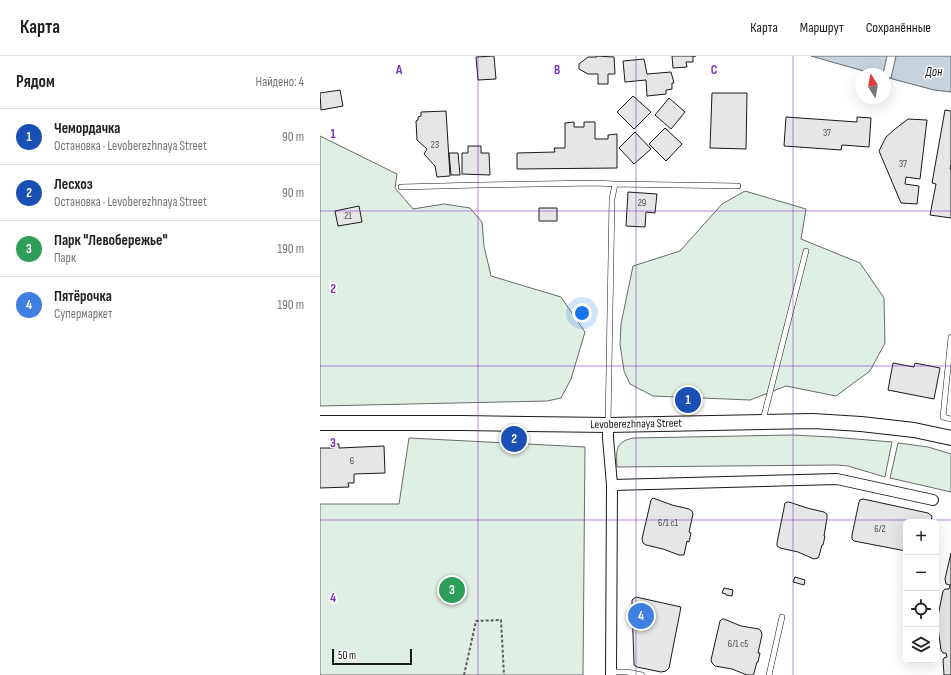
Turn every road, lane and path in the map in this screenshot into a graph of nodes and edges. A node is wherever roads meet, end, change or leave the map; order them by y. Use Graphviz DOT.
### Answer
graph roads {
  1 [pos="615,184"];
  2 [pos="738,186"];
  3 [pos="401,187"];
  4 [pos="806,251"];
  5 [pos="951,337"];
  6 [pos="951,419"];
  7 [pos="762,422"];
  8 [pos="320,423"];
  9 [pos="608,425"];
  10 [pos="951,438"];
  11 [pos="612,485"];
  12 [pos="933,500"];
  13 [pos="782,617"];
  14 [pos="611,674"];
  15 [pos="464,675"];
  16 [pos="504,675"];
  17 [pos="642,675"];
  18 [pos="770,675"];
  1 -- 2 [label="lane"];
  1 -- 3 [label="lane"];
  1 -- 9 [label="lane"];
  4 -- 7 [label="lane"];
  5 -- 6 [label="lane"];
  7 -- 9 [label="main road, Levoberezhnaya Street"];
  7 -- 10 [label="main road, Levoberezhnaya Street"];
  8 -- 9 [label="main road, Levoberezhnaya Street"];
  9 -- 11 [label="street"];
  11 -- 12 [label="street"];
  11 -- 14 [label="street"];
  13 -- 18 [label="lane"];
  14 -- 17 [label="lane"];
  15 -- 16 [label="path"];
}
